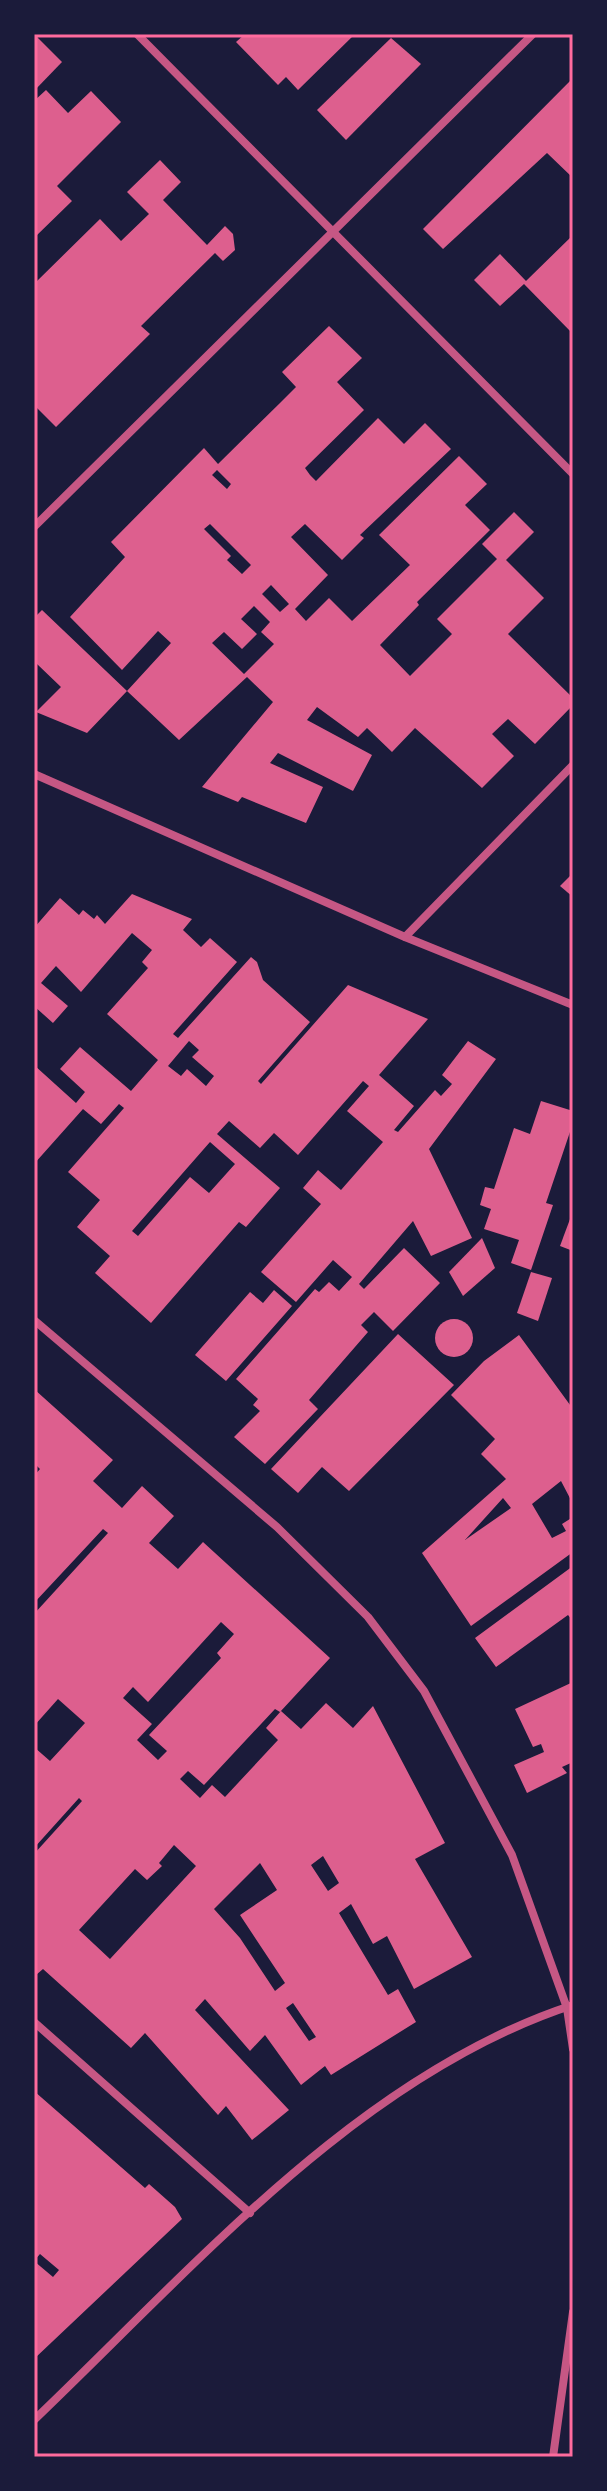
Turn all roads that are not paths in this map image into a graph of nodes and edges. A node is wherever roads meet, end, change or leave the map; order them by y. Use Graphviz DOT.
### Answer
graph roads {
  1 [pos="137,34"];
  2 [pos="533,34"];
  3 [pos="335,232"];
  4 [pos="573,474"];
  5 [pos="34,527"];
  6 [pos="573,765"];
  7 [pos="34,774"];
  8 [pos="405,937"];
  9 [pos="573,1005"];
  10 [pos="34,1320"];
  11 [pos="570,2006"];
  12 [pos="34,2022"];
  13 [pos="573,2049"];
  14 [pos="250,2213"];
  15 [pos="573,2312"];
  16 [pos="34,2420"];
  17 [pos="553,2457"];
  1 -- 3 [label="street"];
  2 -- 3 [label="street"];
  3 -- 4 [label="street"];
  3 -- 5 [label="street"];
  6 -- 8 [label="street"];
  7 -- 8 [label="street"];
  8 -- 9 [label="street"];
  10 -- 11 [label="street"];
  11 -- 13 [label="street"];
  11 -- 14 [label="street"];
  12 -- 14 [label="street"];
  14 -- 16 [label="street"];
  15 -- 17 [label="street"];
}
